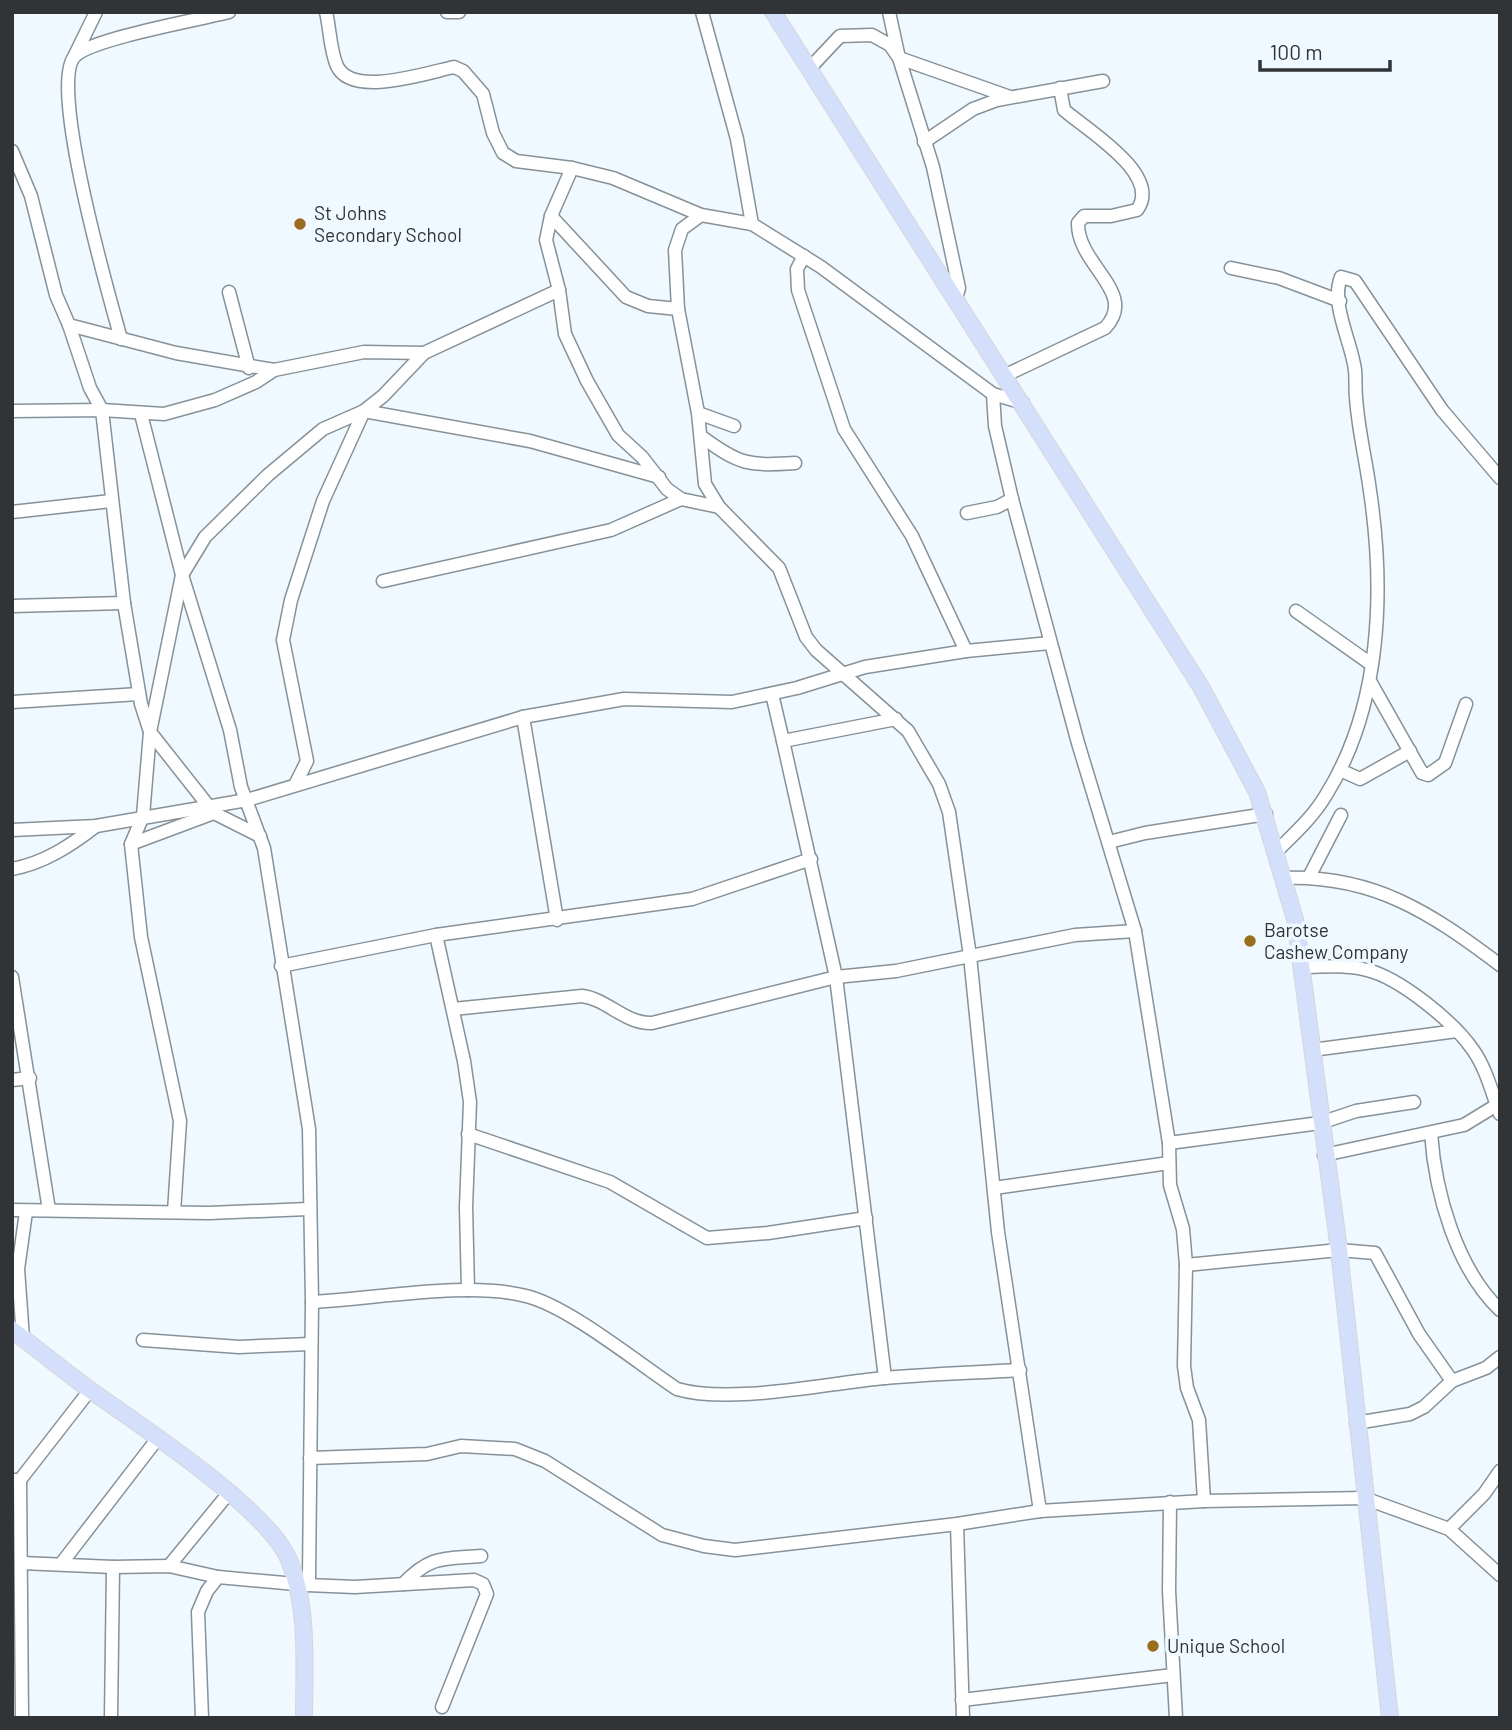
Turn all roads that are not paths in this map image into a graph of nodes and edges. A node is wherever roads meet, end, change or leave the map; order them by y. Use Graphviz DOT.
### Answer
graph roads {
  1 [pos="96,12"];
  2 [pos="229,12"];
  3 [pos="326,12"];
  4 [pos="447,12"];
  5 [pos="458,12"];
  6 [pos="702,12"];
  7 [pos="773,12"];
  8 [pos="889,12"];
  9 [pos="75,55"];
  10 [pos="899,58"];
  11 [pos="809,69"];
  12 [pos="1103,80"];
  13 [pos="1060,88"];
  14 [pos="1010,97"];
  15 [pos="924,142"];
  16 [pos="12,151"];
  17 [pos="572,168"];
  18 [pos="701,215"];
  19 [pos="551,216"];
  20 [pos="752,224"];
  21 [pos="804,256"];
  22 [pos="1231,268"];
  23 [pos="559,290"];
  24 [pos="229,292"];
  25 [pos="956,298"];
  26 [pos="1340,301"];
  27 [pos="678,309"];
  28 [pos="69,325"];
  29 [pos="121,339"];
  30 [pos="424,353"];
  31 [pos="249,368"];
  32 [pos="274,370"];
  33 [pos="1006,375"];
  34 [pos="993,394"];
  35 [pos="1024,403"];
  36 [pos="102,410"];
  37 [pos="12,411"];
  38 [pos="364,411"];
  39 [pos="698,413"];
  40 [pos="141,414"];
  41 [pos="734,426"];
  42 [pos="702,437"];
  43 [pos="796,463"];
  44 [pos="659,477"];
  45 [pos="1500,478"];
  46 [pos="681,499"];
  47 [pos="1012,499"];
  48 [pos="111,501"];
  49 [pos="719,507"];
  50 [pos="12,512"];
  51 [pos="967,513"];
  52 [pos="182,575"];
  53 [pos="383,581"];
  54 [pos="124,603"];
  55 [pos="12,606"];
  56 [pos="1296,611"];
  57 [pos="1050,643"];
  58 [pos="965,651"];
  59 [pos="1371,664"];
  60 [pos="843,674"];
  61 [pos="1371,683"];
  62 [pos="139,694"];
  63 [pos="772,694"];
  64 [pos="12,702"];
  65 [pos="1466,704"];
  66 [pos="523,716"];
  67 [pos="896,719"];
  68 [pos="150,732"];
  69 [pos="783,741"];
  70 [pos="1410,751"];
  71 [pos="1340,770"];
  72 [pos="296,783"];
  73 [pos="247,800"];
  74 [pos="211,809"];
  75 [pos="1266,814"];
  76 [pos="1341,815"];
  77 [pos="143,816"];
  78 [pos="96,826"];
  79 [pos="12,830"];
  80 [pos="260,836"];
  81 [pos="1109,842"];
  82 [pos="131,844"];
  83 [pos="1277,850"];
  84 [pos="811,859"];
  85 [pos="12,869"];
  86 [pos="1284,877"];
  87 [pos="1309,877"];
  88 [pos="557,920"];
  89 [pos="1135,931"];
  90 [pos="436,935"];
  91 [pos="970,956"];
  92 [pos="1500,965"];
  93 [pos="281,966"];
  94 [pos="1303,967"];
  95 [pos="12,977"];
  96 [pos="836,977"];
  97 [pos="453,1009"];
  98 [pos="1457,1031"];
  99 [pos="1312,1050"];
  100 [pos="30,1078"];
  101 [pos="12,1080"];
  102 [pos="1414,1102"];
  103 [pos="1499,1108"];
  104 [pos="1320,1123"];
  105 [pos="1431,1132"];
  106 [pos="468,1134"];
  107 [pos="1169,1143"];
  108 [pos="1324,1155"];
  109 [pos="1169,1163"];
  110 [pos="994,1188"];
  111 [pos="308,1209"];
  112 [pos="12,1210"];
  113 [pos="49,1210"];
  114 [pos="26,1212"];
  115 [pos="174,1212"];
  116 [pos="866,1218"];
  117 [pos="1339,1250"];
  118 [pos="1186,1265"];
  119 [pos="468,1290"];
  120 [pos="312,1302"];
  121 [pos="1500,1310"];
  122 [pos="18,1334"];
  123 [pos="143,1340"];
  124 [pos="310,1344"];
  125 [pos="1500,1357"];
  126 [pos="1020,1370"];
  127 [pos="885,1378"];
  128 [pos="1452,1381"];
  129 [pos="90,1390"];
  130 [pos="1356,1423"];
  131 [pos="158,1438"];
  132 [pos="310,1458"];
  133 [pos="1500,1471"];
  134 [pos="16,1480"];
  135 [pos="228,1494"];
  136 [pos="1364,1498"];
  137 [pos="1204,1501"];
  138 [pos="1170,1502"];
  139 [pos="1040,1511"];
  140 [pos="957,1524"];
  141 [pos="1449,1529"];
  142 [pos="481,1556"];
  143 [pos="22,1563"];
  144 [pos="61,1564"];
  145 [pos="169,1566"];
  146 [pos="113,1567"];
  147 [pos="1500,1575"];
  148 [pos="218,1577"];
  149 [pos="402,1584"];
  150 [pos="303,1585"];
  151 [pos="1173,1675"];
  152 [pos="962,1700"];
  153 [pos="442,1707"];
  154 [pos="22,1718"];
  155 [pos="110,1718"];
  156 [pos="202,1718"];
  157 [pos="304,1718"];
  158 [pos="963,1718"];
  159 [pos="1176,1718"];
  160 [pos="1390,1718"];
  1 -- 9 [label="street"];
  2 -- 9 [label="street"];
  3 -- 17 [label="street"];
  4 -- 5 [label="street"];
  6 -- 20 [label="street"];
  7 -- 11 [label="main road"];
  8 -- 10 [label="street"];
  9 -- 29 [label="street"];
  10 -- 11 [label="street"];
  10 -- 14 [label="street"];
  10 -- 15 [label="street"];
  11 -- 25 [label="main road"];
  12 -- 13 [label="street"];
  13 -- 14 [label="street"];
  13 -- 33 [label="street"];
  14 -- 15 [label="street"];
  15 -- 25 [label="street"];
  16 -- 28 [label="street"];
  17 -- 18 [label="street"];
  17 -- 19 [label="street"];
  18 -- 20 [label="street"];
  18 -- 27 [label="street"];
  19 -- 23 [label="street"];
  19 -- 27 [label="street"];
  20 -- 21 [label="street"];
  21 -- 34 [label="street"];
  21 -- 58 [label="street"];
  22 -- 26 [label="street"];
  23 -- 30 [label="street"];
  23 -- 44 [label="street"];
  24 -- 31 [label="street"];
  25 -- 33 [label="main road"];
  26 -- 45 [label="street"];
  26 -- 59 [label="street"];
  27 -- 39 [label="street"];
  28 -- 29 [label="street"];
  28 -- 36 [label="street"];
  29 -- 31 [label="street"];
  30 -- 32 [label="street"];
  30 -- 38 [label="street"];
  31 -- 32 [label="street"];
  32 -- 40 [label="street"];
  33 -- 35 [label="main road"];
  34 -- 35 [label="street"];
  34 -- 47 [label="street"];
  35 -- 75 [label="main road"];
  36 -- 37 [label="street"];
  36 -- 40 [label="street"];
  36 -- 48 [label="street"];
  38 -- 44 [label="street"];
  38 -- 52 [label="street"];
  38 -- 72 [label="street"];
  39 -- 41 [label="street"];
  39 -- 42 [label="street"];
  40 -- 52 [label="street"];
  42 -- 43 [label="street"];
  42 -- 49 [label="street"];
  44 -- 46 [label="street"];
  46 -- 49 [label="street"];
  46 -- 53 [label="street"];
  47 -- 51 [label="street"];
  47 -- 57 [label="street"];
  48 -- 50 [label="street"];
  48 -- 54 [label="street"];
  49 -- 60 [label="street"];
  52 -- 68 [label="street"];
  52 -- 73 [label="street"];
  54 -- 55 [label="street"];
  54 -- 62 [label="street"];
  56 -- 59 [label="street"];
  57 -- 58 [label="street"];
  57 -- 81 [label="street"];
  58 -- 60 [label="street"];
  59 -- 61 [label="street"];
  60 -- 63 [label="street"];
  60 -- 67 [label="street"];
  61 -- 70 [label="street"];
  61 -- 71 [label="street"];
  62 -- 64 [label="street"];
  62 -- 68 [label="street"];
  63 -- 66 [label="street"];
  63 -- 69 [label="street"];
  65 -- 70 [label="street"];
  66 -- 72 [label="street"];
  66 -- 88 [label="street"];
  67 -- 69 [label="street"];
  67 -- 91 [label="street"];
  68 -- 74 [label="street"];
  68 -- 77 [label="street"];
  69 -- 84 [label="street"];
  70 -- 71 [label="street"];
  71 -- 83 [label="street"];
  72 -- 73 [label="street"];
  73 -- 74 [label="street"];
  73 -- 80 [label="street"];
  74 -- 77 [label="street"];
  74 -- 80 [label="street"];
  74 -- 82 [label="street"];
  75 -- 81 [label="street"];
  75 -- 83 [label="main road"];
  76 -- 87 [label="street"];
  77 -- 78 [label="street"];
  77 -- 82 [label="street"];
  78 -- 79 [label="street"];
  78 -- 85 [label="street"];
  80 -- 93 [label="street"];
  81 -- 89 [label="street"];
  82 -- 115 [label="street"];
  83 -- 86 [label="main road"];
  84 -- 88 [label="street"];
  84 -- 96 [label="street"];
  86 -- 87 [label="street"];
  86 -- 94 [label="main road"];
  87 -- 92 [label="street"];
  88 -- 90 [label="street"];
  89 -- 91 [label="street"];
  89 -- 107 [label="street"];
  90 -- 93 [label="street"];
  90 -- 97 [label="street"];
  91 -- 96 [label="street"];
  91 -- 110 [label="street"];
  93 -- 111 [label="street"];
  94 -- 98 [label="street"];
  94 -- 99 [label="main road"];
  95 -- 100 [label="street"];
  96 -- 97 [label="street"];
  96 -- 116 [label="street"];
  97 -- 106 [label="street"];
  98 -- 99 [label="street"];
  98 -- 103 [label="street"];
  99 -- 104 [label="main road"];
  100 -- 101 [label="street"];
  100 -- 113 [label="street"];
  102 -- 104 [label="street"];
  103 -- 105 [label="street"];
  104 -- 107 [label="street"];
  104 -- 108 [label="main road"];
  105 -- 108 [label="street"];
  105 -- 121 [label="street"];
  106 -- 116 [label="street"];
  106 -- 119 [label="street"];
  107 -- 109 [label="street"];
  108 -- 117 [label="main road"];
  109 -- 110 [label="street"];
  109 -- 118 [label="street"];
  110 -- 126 [label="street"];
  111 -- 115 [label="street"];
  111 -- 120 [label="street"];
  112 -- 114 [label="street"];
  113 -- 114 [label="street"];
  113 -- 115 [label="street"];
  114 -- 122 [label="street"];
  116 -- 127 [label="street"];
  117 -- 118 [label="street"];
  117 -- 128 [label="street"];
  117 -- 130 [label="main road"];
  118 -- 137 [label="street"];
  119 -- 120 [label="street"];
  119 -- 127 [label="street"];
  120 -- 124 [label="street"];
  122 -- 129 [label="main road"];
  123 -- 124 [label="street"];
  124 -- 132 [label="street"];
  125 -- 128 [label="street"];
  126 -- 127 [label="street"];
  126 -- 139 [label="street"];
  128 -- 130 [label="street"];
  129 -- 131 [label="main road"];
  129 -- 134 [label="street"];
  130 -- 136 [label="main road"];
  131 -- 135 [label="main road"];
  131 -- 144 [label="street"];
  132 -- 140 [label="street"];
  132 -- 150 [label="street"];
  133 -- 141 [label="street"];
  134 -- 143 [label="street"];
  135 -- 145 [label="street"];
  135 -- 150 [label="main road"];
  136 -- 137 [label="street"];
  136 -- 141 [label="street"];
  136 -- 160 [label="main road"];
  137 -- 138 [label="street"];
  138 -- 139 [label="street"];
  138 -- 151 [label="street"];
  139 -- 140 [label="street"];
  140 -- 152 [label="street"];
  141 -- 147 [label="street"];
  142 -- 149 [label="street"];
  143 -- 144 [label="street"];
  143 -- 154 [label="street"];
  144 -- 146 [label="street"];
  145 -- 146 [label="street"];
  145 -- 148 [label="street"];
  146 -- 155 [label="street"];
  148 -- 150 [label="street"];
  148 -- 156 [label="street"];
  149 -- 150 [label="street"];
  149 -- 153 [label="street"];
  150 -- 157 [label="main road"];
  151 -- 152 [label="street"];
  151 -- 159 [label="street"];
  152 -- 158 [label="street"];
}
